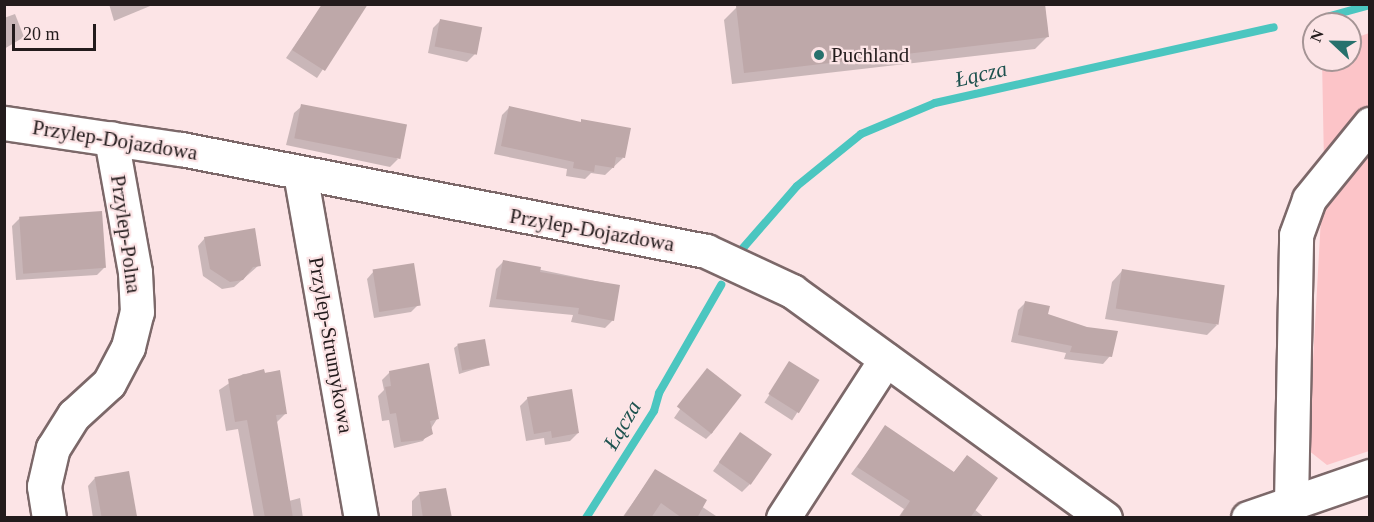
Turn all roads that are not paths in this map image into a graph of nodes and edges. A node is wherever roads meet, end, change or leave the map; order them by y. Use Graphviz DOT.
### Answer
graph roads {
  1 [pos="4,123"];
  2 [pos="1370,124"];
  3 [pos="111,138"];
  4 [pos="300,173"];
  5 [pos="886,358"];
  6 [pos="1370,476"];
  7 [pos="1291,503"];
  8 [pos="49,518"];
  9 [pos="361,518"];
  10 [pos="783,518"];
  11 [pos="1105,518"];
  12 [pos="1248,518"];
  1 -- 3 [label="street, Przylep-Dojazdowa"];
  2 -- 7 [label="street"];
  3 -- 4 [label="street, Przylep-Dojazdowa"];
  3 -- 8 [label="street, Przylep-Polna"];
  4 -- 5 [label="street, Przylep-Dojazdowa"];
  4 -- 9 [label="street, Przylep-Strumykowa"];
  5 -- 10 [label="street"];
  5 -- 11 [label="street, Przylep-Dojazdowa"];
  6 -- 7 [label="street"];
  7 -- 12 [label="street"];
}
